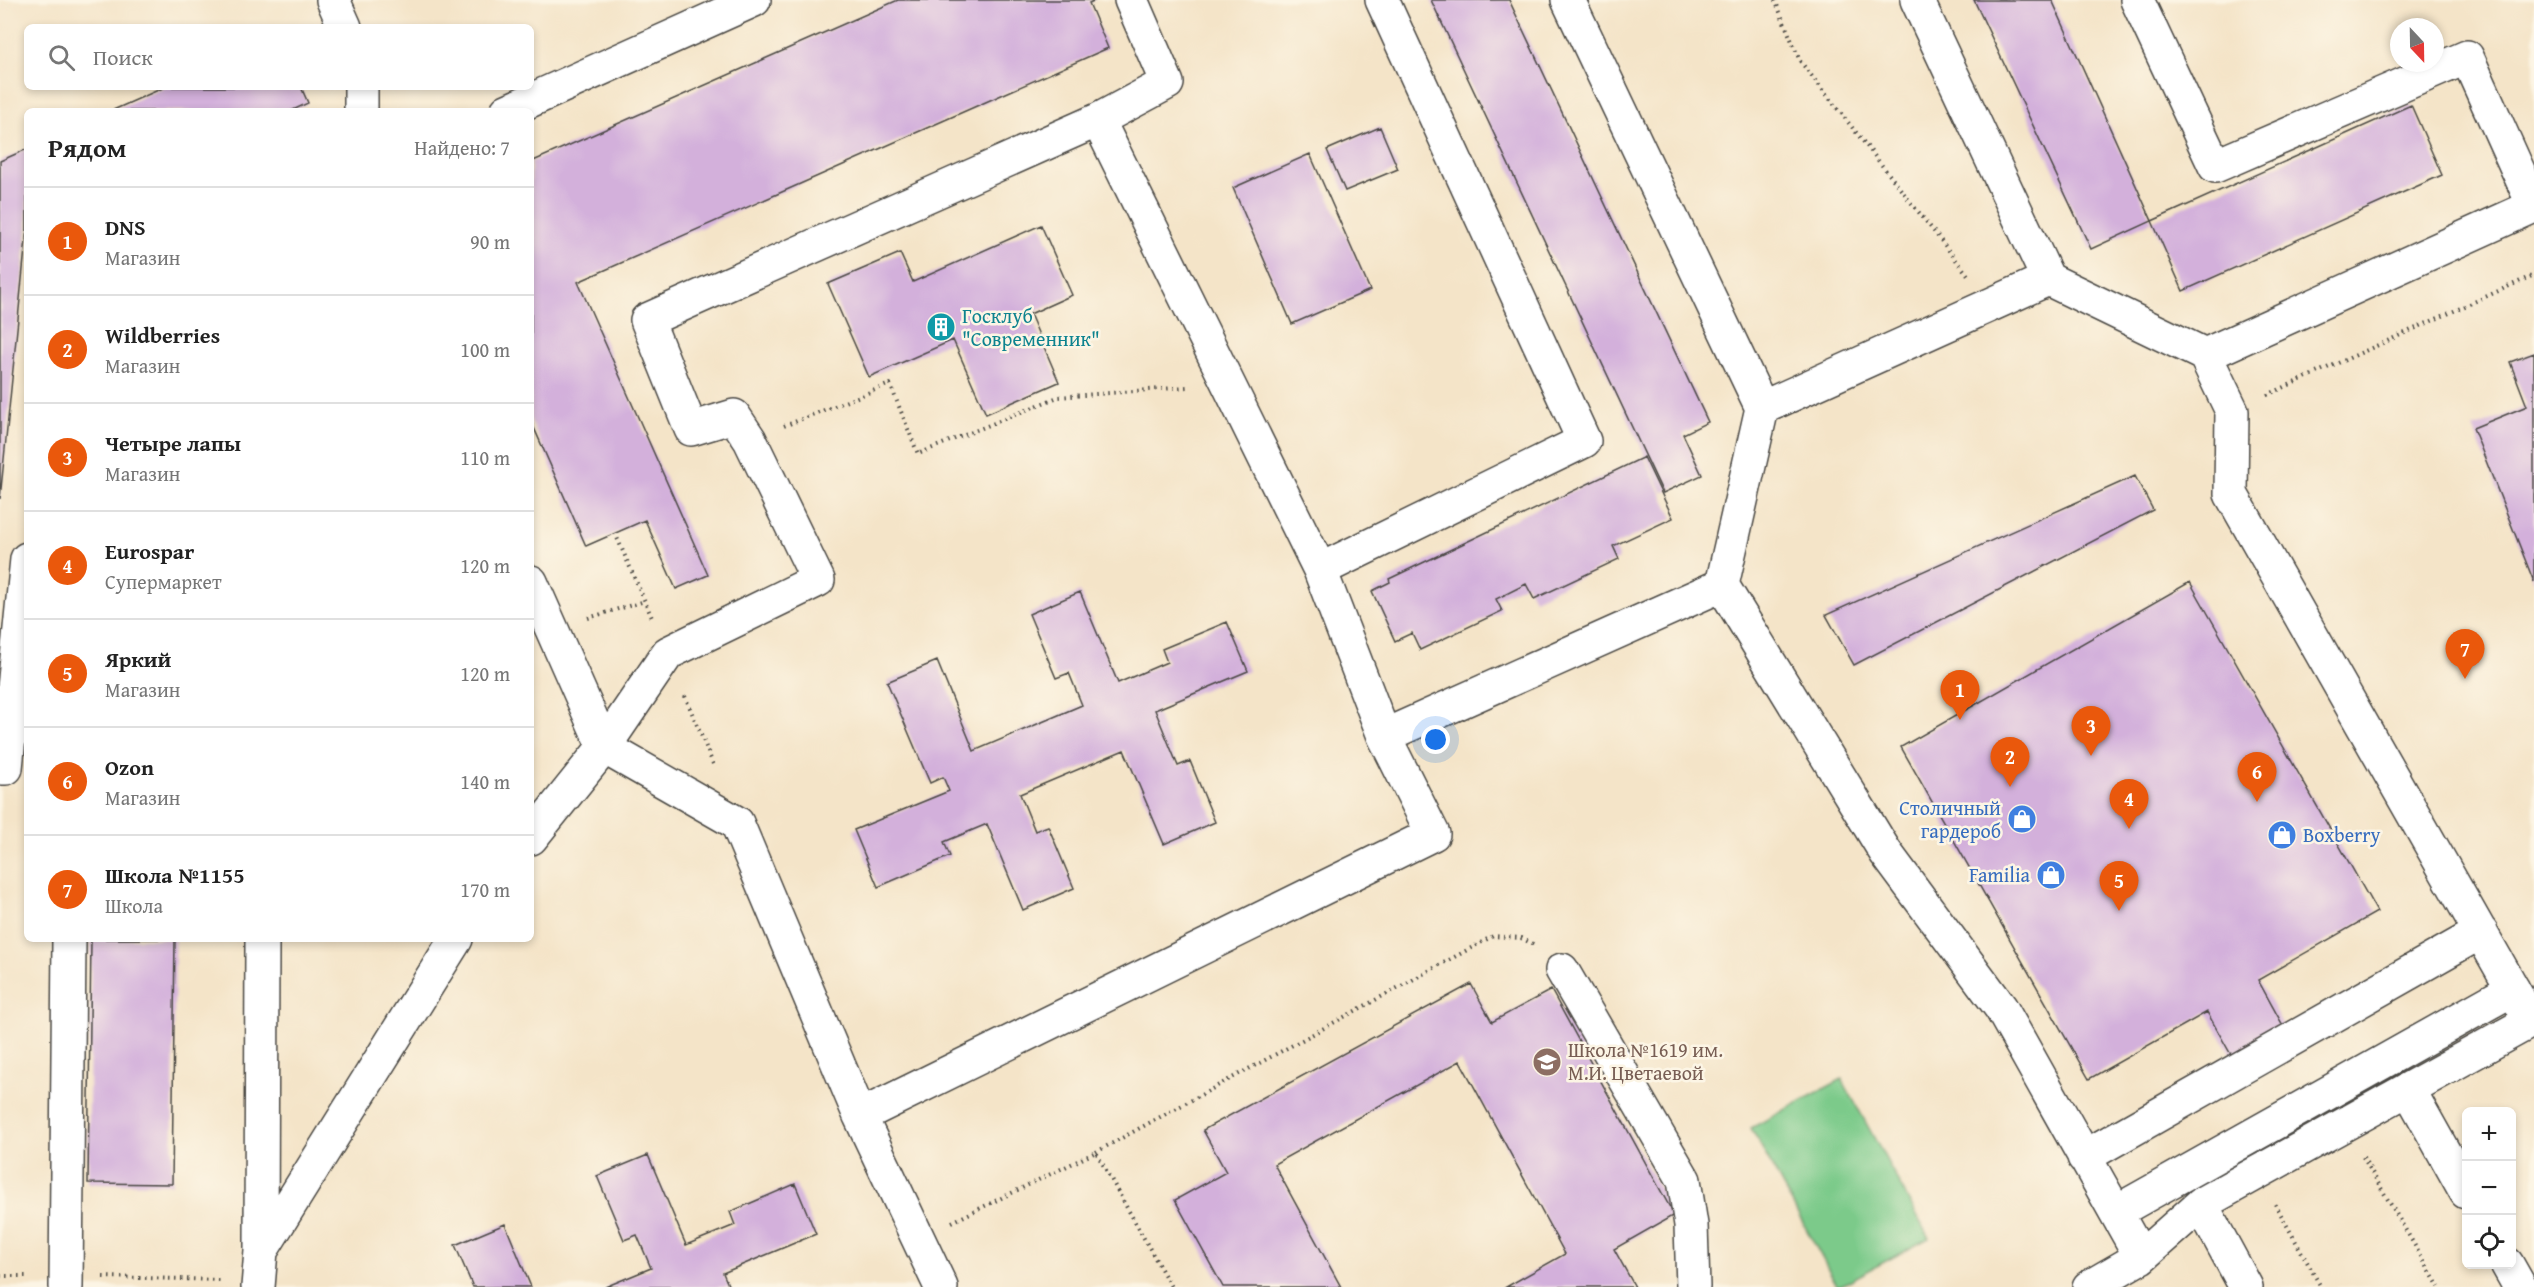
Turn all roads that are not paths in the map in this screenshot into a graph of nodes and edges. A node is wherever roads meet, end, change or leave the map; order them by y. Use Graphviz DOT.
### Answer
graph roads {
  1 [pos="333,0"];
  2 [pos="754,0"];
  3 [pos="1131,0"];
  4 [pos="1382,0"];
  5 [pos="1568,0"];
  6 [pos="1917,0"];
  7 [pos="2137,0"];
  8 [pos="344,24"];
  9 [pos="361,90"];
  10 [pos="361,108"];
  11 [pos="514,108"];
  12 [pos="1098,120"];
  13 [pos="2534,206"];
  14 [pos="2048,279"];
  15 [pos="2205,355"];
  16 [pos="1762,408"];
  17 [pos="1320,570"];
  18 [pos="1722,585"];
  19 [pos="24,589"];
  20 [pos="534,589"];
  21 [pos="1384,736"];
  22 [pos="604,747"];
  23 [pos="0,768"];
  24 [pos="534,834"];
  25 [pos="2481,932"];
  26 [pos="69,942"];
  27 [pos="262,942"];
  28 [pos="454,942"];
  29 [pos="1562,970"];
  30 [pos="2513,989"];
  31 [pos="2533,1020"];
  32 [pos="2409,1090"];
  33 [pos="860,1116"];
  34 [pos="2084,1157"];
  35 [pos="2462,1185"];
  36 [pos="2201,1204"];
  37 [pos="2116,1212"];
  38 [pos="2141,1257"];
  39 [pos="2510,1269"];
  40 [pos="259,1273"];
  41 [pos="66,1282"];
  42 [pos="941,1287"];
  43 [pos="1693,1287"];
  44 [pos="2089,1287"];
  45 [pos="2246,1287"];
  46 [pos="2520,1287"];
  1 -- 8 [label="lane"];
  2 -- 11 [label="lane"];
  3 -- 12 [label="lane"];
  4 -- 17 [label="lane"];
  5 -- 16 [label="lane"];
  6 -- 14 [label="lane"];
  7 -- 13 [label="lane"];
  9 -- 10 [label="lane"];
  12 -- 17 [label="lane"];
  12 -- 22 [label="lane"];
  13 -- 15 [label="lane"];
  14 -- 15 [label="lane"];
  14 -- 16 [label="lane"];
  15 -- 25 [label="lane"];
  16 -- 18 [label="lane"];
  17 -- 21 [label="lane"];
  18 -- 21 [label="lane"];
  18 -- 34 [label="lane"];
  19 -- 23 [label="lane"];
  20 -- 22 [label="lane"];
  21 -- 33 [label="lane"];
  22 -- 24 [label="lane"];
  22 -- 33 [label="lane"];
  25 -- 30 [label="lane"];
  25 -- 34 [label="lane"];
  26 -- 41 [label="lane"];
  27 -- 40 [label="lane"];
  28 -- 40 [label="lane"];
  29 -- 43 [label="lane"];
  30 -- 31 [label="lane"];
  30 -- 37 [label="lane"];
  31 -- 32 [label="lane"];
  32 -- 35 [label="lane"];
  32 -- 36 [label="lane"];
  33 -- 42 [label="lane"];
  34 -- 37 [label="lane"];
  36 -- 38 [label="lane"];
  36 -- 45 [label="lane"];
  37 -- 38 [label="lane"];
  38 -- 44 [label="lane"];
  39 -- 46 [label="lane"];
}
